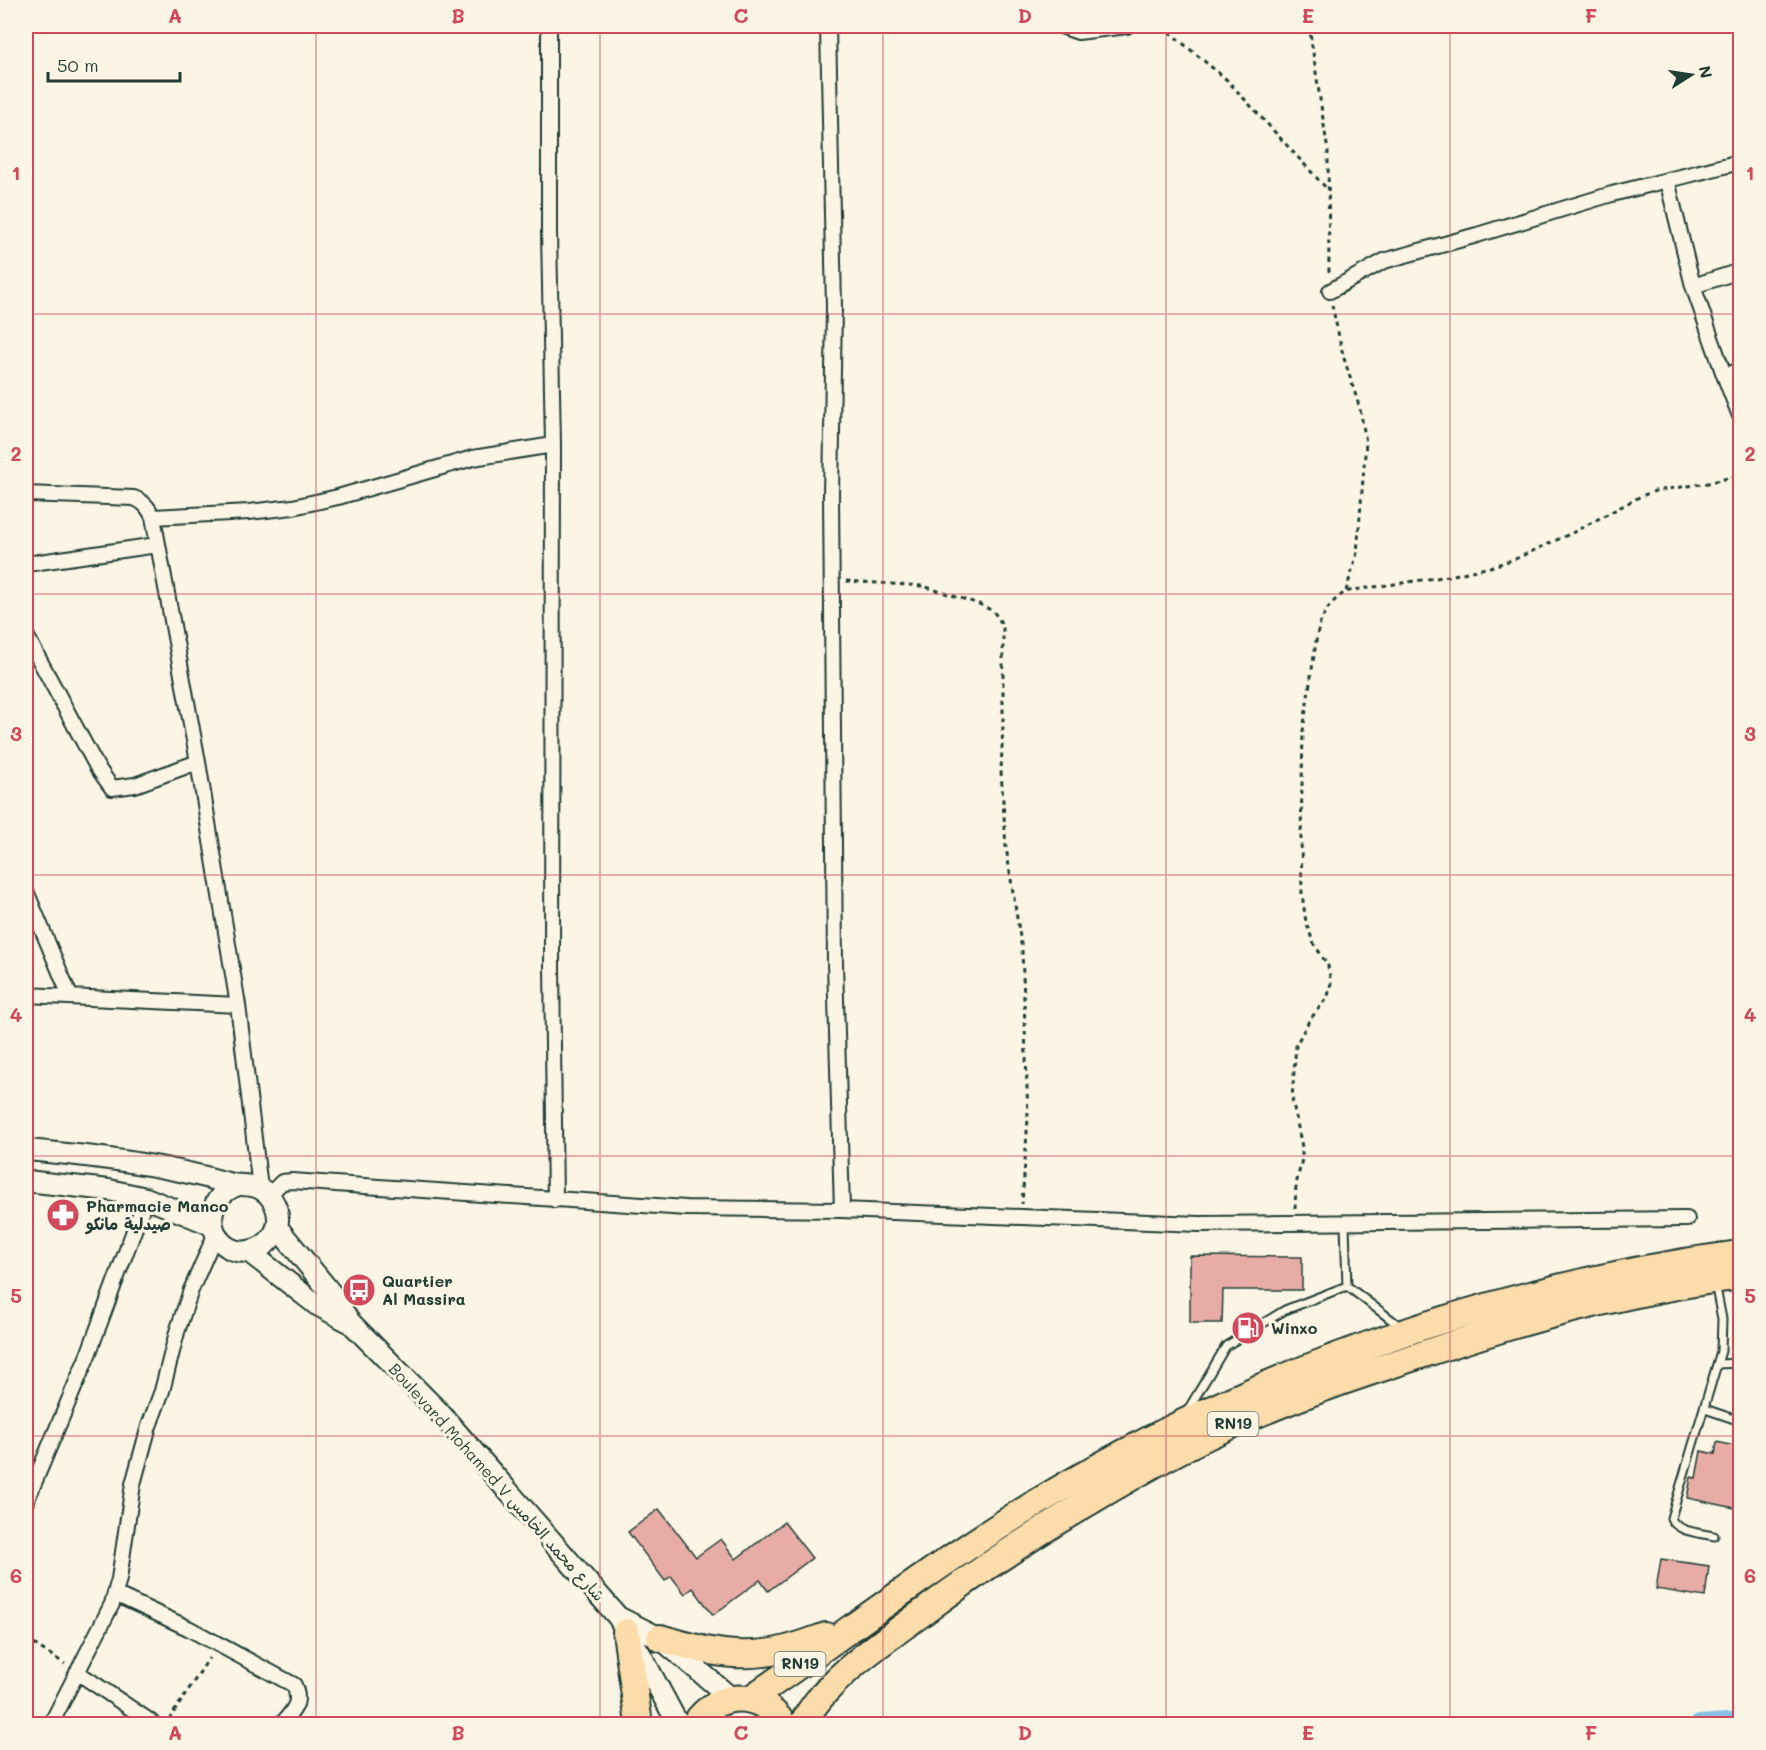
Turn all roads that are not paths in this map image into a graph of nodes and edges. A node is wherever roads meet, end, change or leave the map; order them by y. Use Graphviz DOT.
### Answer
graph roads {
  1 [pos="549,26"];
  2 [pos="828,26"];
  3 [pos="1061,26"];
  4 [pos="1127,26"];
  5 [pos="1740,162"];
  6 [pos="1667,180"];
  7 [pos="1740,271"];
  8 [pos="1694,286"];
  9 [pos="1330,291"];
  10 [pos="1740,371"];
  11 [pos="1724,375"];
  12 [pos="1740,416"];
  13 [pos="553,446"];
  14 [pos="26,494"];
  15 [pos="153,517"];
  16 [pos="157,545"];
  17 [pos="26,564"];
  18 [pos="26,634"];
  19 [pos="198,762"];
  20 [pos="26,891"];
  21 [pos="26,995"];
  22 [pos="70,996"];
  23 [pos="238,1005"];
  24 [pos="26,1150"];
  25 [pos="26,1181"];
  26 [pos="238,1185"];
  27 [pos="264,1192"];
  28 [pos="146,1198"];
  29 [pos="555,1200"];
  30 [pos="842,1209"];
  31 [pos="1687,1219"];
  32 [pos="1345,1224"];
  33 [pos="277,1227"];
  34 [pos="214,1230"];
  35 [pos="248,1251"];
  36 [pos="1740,1254"];
  37 [pos="1740,1276"];
  38 [pos="1714,1279"];
  39 [pos="1347,1286"];
  40 [pos="350,1322"];
  41 [pos="1407,1332"];
  42 [pos="1740,1362"];
  43 [pos="1718,1364"];
  44 [pos="1705,1409"];
  45 [pos="1740,1421"];
  46 [pos="1179,1426"];
  47 [pos="26,1502"];
  48 [pos="1714,1536"];
  49 [pos="115,1594"];
  50 [pos="622,1624"];
  51 [pos="849,1628"];
  52 [pos="660,1638"];
  53 [pos="76,1672"];
  54 [pos="740,1699"];
  55 [pos="51,1725"];
  56 [pos="154,1725"];
  57 [pos="282,1725"];
  58 [pos="639,1725"];
  59 [pos="678,1725"];
  60 [pos="695,1725"];
  61 [pos="783,1725"];
  62 [pos="803,1725"];
  1 -- 13 [label="street"];
  2 -- 30 [label="street"];
  3 -- 4 [label="street"];
  5 -- 6 [label="street"];
  6 -- 8 [label="street"];
  6 -- 9 [label="street"];
  7 -- 8 [label="street"];
  8 -- 11 [label="street"];
  10 -- 11 [label="street"];
  11 -- 12 [label="street"];
  13 -- 15 [label="street"];
  13 -- 29 [label="street"];
  14 -- 15 [label="street"];
  15 -- 16 [label="street"];
  16 -- 17 [label="street"];
  16 -- 19 [label="street"];
  18 -- 19 [label="street"];
  19 -- 23 [label="street"];
  20 -- 22 [label="street"];
  21 -- 22 [label="street"];
  22 -- 23 [label="street"];
  23 -- 27 [label="street"];
  24 -- 26 [label="street"];
  25 -- 28 [label="street"];
  26 -- 27 [label="street"];
  26 -- 34 [label="street"];
  27 -- 29 [label="street"];
  27 -- 33 [label="street"];
  28 -- 34 [label="street"];
  28 -- 47 [label="street"];
  29 -- 30 [label="street"];
  30 -- 32 [label="street"];
  31 -- 32 [label="street"];
  32 -- 39 [label="lane"];
  33 -- 35 [label="street"];
  33 -- 40 [label="street, Boulevard Mohamed V شارع محمد الخامس"];
  34 -- 35 [label="street"];
  34 -- 49 [label="street"];
  35 -- 40 [label="street, Boulevard Mohamed V شارع محمد الخامس"];
  36 -- 41 [label="highway, RN19"];
  37 -- 38 [label="highway, RN19"];
  38 -- 43 [label="lane"];
  38 -- 62 [label="highway, RN19"];
  39 -- 41 [label="lane"];
  39 -- 46 [label="lane"];
  40 -- 50 [label="street, Boulevard Mohamed V شارع محمد الخامس"];
  41 -- 46 [label="highway, RN19"];
  42 -- 43 [label="lane"];
  43 -- 44 [label="lane"];
  44 -- 45 [label="lane"];
  44 -- 48 [label="lane"];
  46 -- 51 [label="highway, RN19"];
  49 -- 53 [label="street"];
  49 -- 57 [label="street"];
  50 -- 52 [label="street"];
  50 -- 58 [label="highway"];
  50 -- 59 [label="street"];
  51 -- 52 [label="highway"];
  51 -- 54 [label="highway, RN19"];
  52 -- 54 [label="street"];
  53 -- 55 [label="street"];
  53 -- 56 [label="street"];
  54 -- 60 [label="highway, RN19"];
  54 -- 61 [label="highway"];
}
